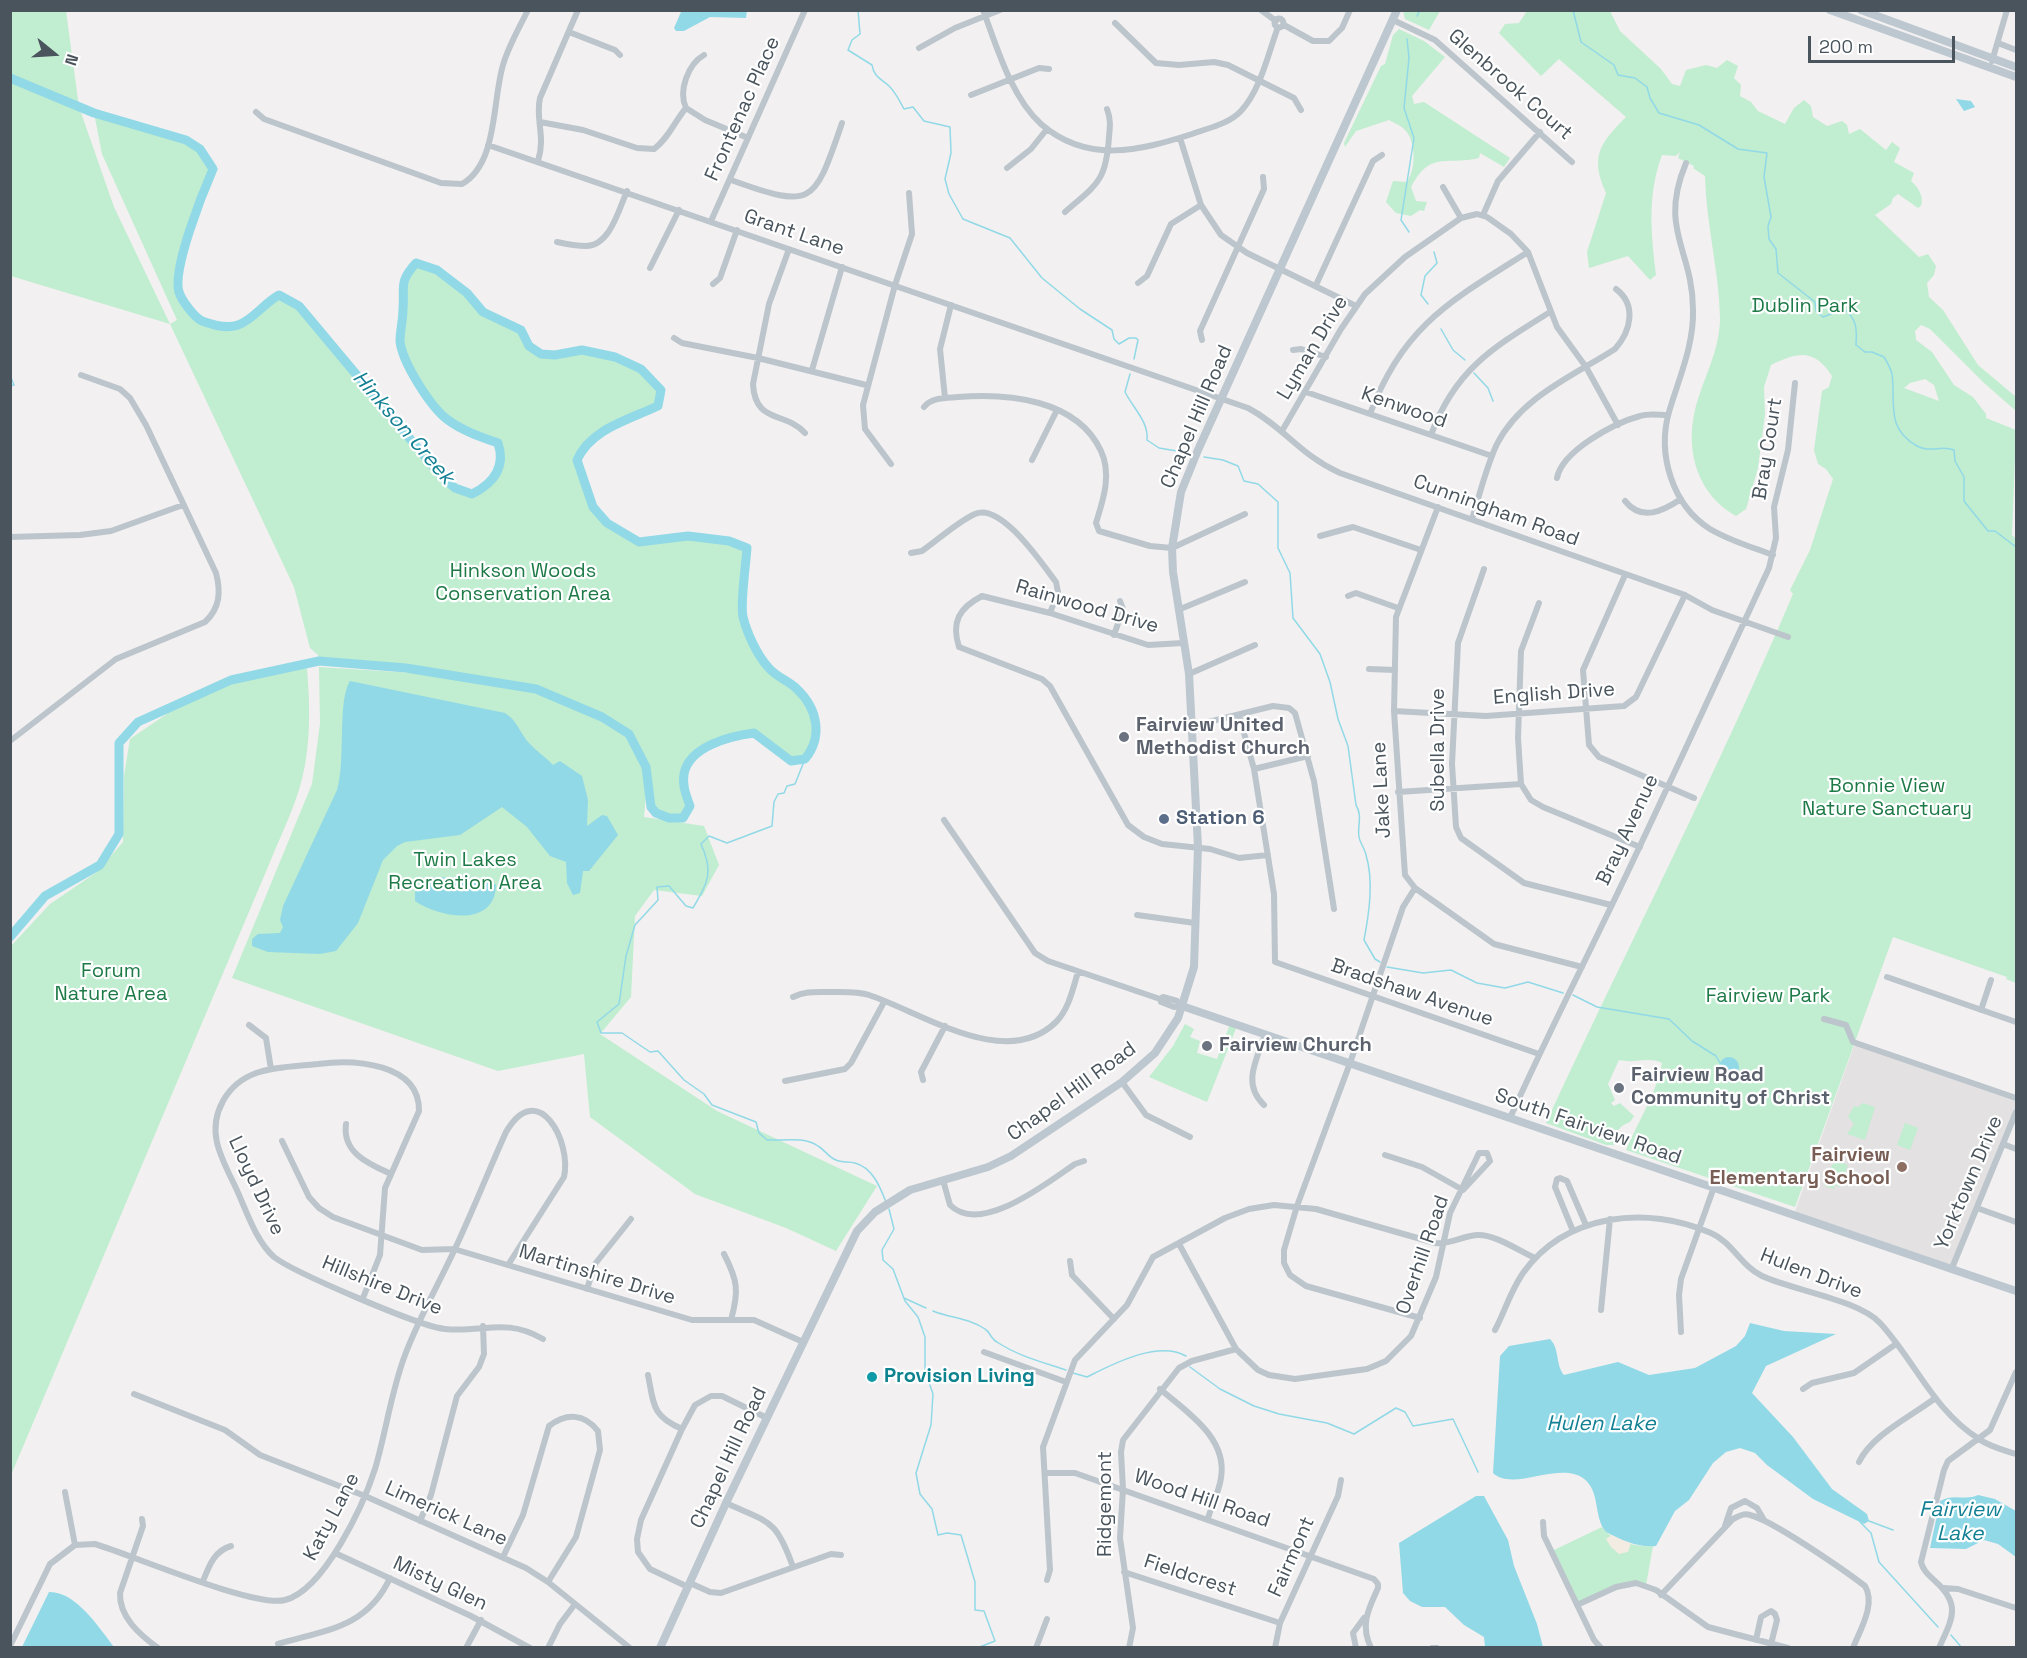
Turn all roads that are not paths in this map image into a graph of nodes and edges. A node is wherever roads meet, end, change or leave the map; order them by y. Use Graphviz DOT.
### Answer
graph roads {
  1 [pos="528,10"];
  2 [pos="578,10"];
  3 [pos="805,10"];
  4 [pos="1000,10"];
  5 [pos="1261,10"];
  6 [pos="1281,10"];
  7 [pos="1350,10"];
  8 [pos="1397,10"];
  9 [pos="1861,10"];
  10 [pos="2007,10"];
  11 [pos="1836,12"];
  12 [pos="985,13"];
  13 [pos="1393,20"];
  14 [pos="1115,23"];
  15 [pos="1279,23"];
  16 [pos="569,32"];
  17 [pos="1998,43"];
  18 [pos="919,48"];
  19 [pos="2016,50"];
  20 [pos="620,55"];
  21 [pos="704,55"];
  22 [pos="1992,63"];
  23 [pos="2016,67"];
  24 [pos="1049,69"];
  25 [pos="2016,77"];
  26 [pos="1011,78"];
  27 [pos="1259,80"];
  28 [pos="970,95"];
  29 [pos="686,108"];
  30 [pos="1107,109"];
  31 [pos="1301,110"];
  32 [pos="255,112"];
  33 [pos="540,122"];
  34 [pos="842,123"];
  35 [pos="1047,129"];
  36 [pos="1540,132"];
  37 [pos="748,138"];
  38 [pos="1180,138"];
  39 [pos="488,145"];
  40 [pos="1108,153"];
  41 [pos="1382,155"];
  42 [pos="538,161"];
  43 [pos="1572,162"];
  44 [pos="1686,163"];
  45 [pos="1007,168"];
  46 [pos="1263,177"];
  47 [pos="731,180"];
  48 [pos="1443,187"];
  49 [pos="627,191"];
  50 [pos="909,193"];
  51 [pos="1201,205"];
  52 [pos="679,210"];
  53 [pos="1065,212"];
  54 [pos="1483,215"];
  55 [pos="1461,218"];
  56 [pos="711,221"];
  57 [pos="737,231"];
  58 [pos="557,242"];
  59 [pos="1238,248"];
  60 [pos="789,249"];
  61 [pos="1528,252"];
  62 [pos="842,267"];
  63 [pos="650,268"];
  64 [pos="1279,268"];
  65 [pos="1138,283"];
  66 [pos="713,284"];
  67 [pos="895,285"];
  68 [pos="1316,285"];
  69 [pos="1616,289"];
  70 [pos="951,305"];
  71 [pos="1356,306"];
  72 [pos="1550,312"];
  73 [pos="674,338"];
  74 [pos="1202,340"];
  75 [pos="1293,350"];
  76 [pos="1326,357"];
  77 [pos="758,358"];
  78 [pos="1586,368"];
  79 [pos="812,370"];
  80 [pos="81,375"];
  81 [pos="1795,383"];
  82 [pos="866,385"];
  83 [pos="1306,392"];
  84 [pos="945,398"];
  85 [pos="1222,400"];
  86 [pos="924,407"];
  87 [pos="1057,410"];
  88 [pos="1370,414"];
  89 [pos="1668,415"];
  90 [pos="1618,425"];
  91 [pos="1282,431"];
  92 [pos="805,433"];
  93 [pos="1431,435"];
  94 [pos="1492,456"];
  95 [pos="1032,460"];
  96 [pos="891,464"];
  97 [pos="1557,478"];
  98 [pos="1681,499"];
  99 [pos="1625,501"];
  100 [pos="183,505"];
  101 [pos="1438,507"];
  102 [pos="1245,514"];
  103 [pos="1472,519"];
  104 [pos="1320,536"];
  105 [pos="10,537"];
  106 [pos="1172,548"];
  107 [pos="1421,550"];
  108 [pos="911,553"];
  109 [pos="1773,555"];
  110 [pos="1484,569"];
  111 [pos="1625,575"];
  112 [pos="1245,582"];
  113 [pos="1348,596"];
  114 [pos="1685,596"];
  115 [pos="1120,601"];
  116 [pos="1539,603"];
  117 [pos="1398,608"];
  118 [pos="1178,609"];
  119 [pos="1050,613"];
  120 [pos="1744,621"];
  121 [pos="1114,635"];
  122 [pos="1788,637"];
  123 [pos="1183,643"];
  124 [pos="1255,645"];
  125 [pos="1369,669"];
  126 [pos="1395,670"];
  127 [pos="1188,674"];
  128 [pos="1585,710"];
  129 [pos="1394,711"];
  130 [pos="1454,714"];
  131 [pos="1518,714"];
  132 [pos="1239,715"];
  133 [pos="1192,726"];
  134 [pos="10,741"];
  135 [pos="1308,756"];
  136 [pos="1254,769"];
  137 [pos="1521,784"];
  138 [pos="1666,786"];
  139 [pos="1453,789"];
  140 [pos="1398,792"];
  141 [pos="1694,798"];
  142 [pos="944,820"];
  143 [pos="1198,847"];
  144 [pos="1640,847"];
  145 [pos="1268,855"];
  146 [pos="1415,888"];
  147 [pos="1611,905"];
  148 [pos="1334,909"];
  149 [pos="1137,915"];
  150 [pos="1196,923"];
  151 [pos="1582,967"];
  152 [pos="1078,972"];
  153 [pos="1887,977"];
  154 [pos="1991,980"];
  155 [pos="793,997"];
  156 [pos="1372,997"];
  157 [pos="884,1002"];
  158 [pos="1182,1006"];
  159 [pos="1981,1010"];
  160 [pos="1824,1019"];
  161 [pos="2016,1022"];
  162 [pos="249,1025"];
  163 [pos="945,1026"];
  164 [pos="1265,1035"];
  165 [pos="1539,1054"];
  166 [pos="1350,1063"];
  167 [pos="271,1069"];
  168 [pos="785,1080"];
  169 [pos="923,1080"];
  170 [pos="1122,1082"];
  171 [pos="2016,1098"];
  172 [pos="1264,1106"];
  173 [pos="2016,1112"];
  174 [pos="1510,1118"];
  175 [pos="346,1124"];
  176 [pos="1190,1137"];
  177 [pos="282,1141"];
  178 [pos="2003,1144"];
  179 [pos="2016,1149"];
  180 [pos="1385,1155"];
  181 [pos="1084,1161"];
  182 [pos="391,1174"];
  183 [pos="943,1180"];
  184 [pos="1714,1187"];
  185 [pos="1463,1190"];
  186 [pos="1297,1206"];
  187 [pos="1977,1208"];
  188 [pos="630,1219"];
  189 [pos="1610,1219"];
  190 [pos="2016,1222"];
  191 [pos="1586,1225"];
  192 [pos="1698,1229"];
  193 [pos="1573,1231"];
  194 [pos="382,1235"];
  195 [pos="1179,1244"];
  196 [pos="1443,1244"];
  197 [pos="454,1249"];
  198 [pos="724,1254"];
  199 [pos="274,1257"];
  200 [pos="1535,1258"];
  201 [pos="1070,1261"];
  202 [pos="508,1265"];
  203 [pos="1952,1268"];
  204 [pos="587,1289"];
  205 [pos="2016,1290"];
  206 [pos="363,1298"];
  207 [pos="1601,1310"];
  208 [pos="1420,1318"];
  209 [pos="1114,1319"];
  210 [pos="731,1320"];
  211 [pos="420,1321"];
  212 [pos="483,1326"];
  213 [pos="1495,1330"];
  214 [pos="1681,1332"];
  215 [pos="543,1339"];
  216 [pos="803,1342"];
  217 [pos="1896,1344"];
  218 [pos="1236,1349"];
  219 [pos="984,1352"];
  220 [pos="2016,1372"];
  221 [pos="648,1375"];
  222 [pos="1066,1382"];
  223 [pos="1160,1389"];
  224 [pos="1803,1389"];
  225 [pos="134,1394"];
  226 [pos="1934,1399"];
  227 [pos="767,1418"];
  228 [pos="682,1429"];
  229 [pos="1979,1440"];
  230 [pos="2016,1454"];
  231 [pos="1859,1462"];
  232 [pos="1045,1473"];
  233 [pos="1341,1480"];
  234 [pos="1124,1490"];
  235 [pos="65,1492"];
  236 [pos="365,1496"];
  237 [pos="726,1503"];
  238 [pos="1208,1518"];
  239 [pos="142,1519"];
  240 [pos="420,1521"];
  241 [pos="1543,1522"];
  242 [pos="1766,1522"];
  243 [pos="1725,1526"];
  244 [pos="75,1545"];
  245 [pos="231,1546"];
  246 [pos="334,1553"];
  247 [pos="841,1555"];
  248 [pos="1311,1555"];
  249 [pos="132,1557"];
  250 [pos="503,1557"];
  251 [pos="794,1567"];
  252 [pos="1124,1572"];
  253 [pos="390,1578"];
  254 [pos="1047,1580"];
  255 [pos="203,1581"];
  256 [pos="548,1582"];
  257 [pos="689,1585"];
  258 [pos="1944,1588"];
  259 [pos="1661,1595"];
  260 [pos="575,1604"];
  261 [pos="1577,1605"];
  262 [pos="2016,1608"];
  263 [pos="1365,1617"];
  264 [pos="1047,1619"];
  265 [pos="480,1620"];
  266 [pos="1280,1623"];
  267 [pos="1756,1640"];
  268 [pos="278,1644"];
  269 [pos="1771,1644"];
  270 [pos="10,1646"];
  271 [pos="158,1647"];
  272 [pos="466,1647"];
  273 [pos="531,1647"];
  274 [pos="548,1647"];
  275 [pos="630,1647"];
  276 [pos="660,1647"];
  277 [pos="1036,1647"];
  278 [pos="1129,1647"];
  279 [pos="1275,1647"];
  280 [pos="1356,1647"];
  281 [pos="1371,1647"];
  282 [pos="1601,1647"];
  283 [pos="1788,1647"];
  284 [pos="1853,1647"];
  285 [pos="1940,1647"];
  1 -- 39 [label="street"];
  2 -- 16 [label="street"];
  3 -- 37 [label="street, Frontenac Place"];
  4 -- 12 [label="street"];
  5 -- 15 [label="street"];
  6 -- 15 [label="street"];
  7 -- 15 [label="street"];
  8 -- 13 [label="street, Chapel Hill Road"];
  9 -- 22 [label="street"];
  10 -- 17 [label="street"];
  11 -- 22 [label="street"];
  12 -- 18 [label="street"];
  12 -- 26 [label="street"];
  13 -- 36 [label="street, Glenbrook Court"];
  13 -- 64 [label="street, Chapel Hill Road"];
  14 -- 27 [label="street"];
  15 -- 27 [label="street"];
  16 -- 20 [label="street"];
  16 -- 33 [label="street"];
  17 -- 19 [label="street"];
  17 -- 22 [label="street"];
  21 -- 29 [label="street"];
  22 -- 23 [label="street"];
  22 -- 25 [label="street"];
  24 -- 26 [label="street"];
  26 -- 28 [label="street"];
  26 -- 35 [label="street"];
  27 -- 31 [label="street"];
  27 -- 38 [label="street"];
  29 -- 33 [label="street"];
  29 -- 37 [label="street"];
  30 -- 40 [label="street"];
  32 -- 39 [label="street"];
  33 -- 42 [label="street"];
  34 -- 47 [label="street"];
  35 -- 40 [label="street"];
  35 -- 45 [label="street"];
  36 -- 43 [label="street, Glenbrook Court"];
  36 -- 54 [label="street"];
  37 -- 47 [label="street, Frontenac Place"];
  38 -- 40 [label="street"];
  38 -- 51 [label="street"];
  39 -- 42 [label="street, Grant Lane"];
  40 -- 53 [label="street"];
  41 -- 68 [label="street"];
  42 -- 49 [label="street, Grant Lane"];
  44 -- 89 [label="street"];
  46 -- 59 [label="street"];
  47 -- 56 [label="street, Frontenac Place"];
  48 -- 55 [label="street"];
  49 -- 52 [label="street, Grant Lane"];
  49 -- 58 [label="street"];
  50 -- 67 [label="street"];
  51 -- 59 [label="street"];
  51 -- 65 [label="street"];
  52 -- 56 [label="street, Grant Lane"];
  52 -- 63 [label="street"];
  54 -- 55 [label="street"];
  54 -- 61 [label="street"];
  55 -- 71 [label="street, Lyman Drive"];
  56 -- 57 [label="street, Grant Lane"];
  57 -- 60 [label="street, Grant Lane"];
  57 -- 66 [label="street"];
  59 -- 64 [label="street"];
  59 -- 74 [label="street"];
  60 -- 62 [label="street, Grant Lane"];
  60 -- 77 [label="street"];
  61 -- 72 [label="street"];
  61 -- 88 [label="street"];
  62 -- 67 [label="street, Grant Lane"];
  62 -- 79 [label="street"];
  64 -- 68 [label="street"];
  64 -- 85 [label="street, Chapel Hill Road"];
  67 -- 70 [label="street, Grant Lane"];
  67 -- 82 [label="street"];
  68 -- 71 [label="street"];
  69 -- 78 [label="street"];
  70 -- 84 [label="street"];
  70 -- 85 [label="street, Grant Lane"];
  71 -- 76 [label="street, Lyman Drive"];
  72 -- 78 [label="street"];
  72 -- 93 [label="street"];
  73 -- 77 [label="street"];
  75 -- 76 [label="street"];
  76 -- 83 [label="street, Lyman Drive"];
  77 -- 79 [label="street"];
  77 -- 92 [label="street"];
  78 -- 90 [label="street"];
  78 -- 94 [label="street"];
  79 -- 82 [label="street"];
  80 -- 100 [label="street"];
  81 -- 109 [label="street, Bray Court"];
  82 -- 96 [label="street"];
  83 -- 88 [label="street, Kenwood"];
  83 -- 91 [label="street, Lyman Drive"];
  84 -- 86 [label="street"];
  84 -- 87 [label="street"];
  85 -- 91 [label="street, Cunningham Road"];
  85 -- 106 [label="street, Chapel Hill Road"];
  87 -- 95 [label="street"];
  87 -- 106 [label="street"];
  88 -- 93 [label="street, Kenwood"];
  89 -- 90 [label="street"];
  89 -- 98 [label="street"];
  90 -- 97 [label="street"];
  91 -- 101 [label="street, Cunningham Road"];
  93 -- 94 [label="street, Kenwood"];
  94 -- 103 [label="street"];
  98 -- 99 [label="street"];
  98 -- 109 [label="street"];
  100 -- 105 [label="street"];
  100 -- 134 [label="street"];
  101 -- 103 [label="street, Cunningham Road"];
  101 -- 107 [label="street, Jake Lane"];
  102 -- 106 [label="street"];
  103 -- 111 [label="street, Cunningham Road"];
  104 -- 107 [label="street"];
  106 -- 118 [label="street, Chapel Hill Road"];
  107 -- 117 [label="street, Jake Lane"];
  108 -- 119 [label="street"];
  109 -- 120 [label="street, Bray Avenue"];
  110 -- 130 [label="street, Subella Drive"];
  111 -- 114 [label="street, Cunningham Road"];
  111 -- 128 [label="street"];
  112 -- 118 [label="street"];
  113 -- 117 [label="street"];
  114 -- 120 [label="street, Cunningham Road"];
  114 -- 128 [label="street, English Drive"];
  115 -- 121 [label="street"];
  116 -- 131 [label="street"];
  117 -- 126 [label="street, Jake Lane"];
  118 -- 123 [label="street, Chapel Hill Road"];
  119 -- 121 [label="street, Rainwood Drive"];
  119 -- 143 [label="street, Rainwood Drive"];
  120 -- 122 [label="street, Cunningham Road"];
  120 -- 138 [label="street, Bray Avenue"];
  121 -- 123 [label="street, Rainwood Drive"];
  123 -- 127 [label="street, Chapel Hill Road"];
  124 -- 127 [label="street"];
  125 -- 126 [label="street"];
  126 -- 129 [label="street, Jake Lane"];
  127 -- 133 [label="street, Chapel Hill Road"];
  128 -- 131 [label="street, English Drive"];
  128 -- 138 [label="street"];
  129 -- 130 [label="street, English Drive"];
  129 -- 140 [label="street, Jake Lane"];
  130 -- 131 [label="street, English Drive"];
  130 -- 139 [label="street, Subella Drive"];
  131 -- 137 [label="street"];
  132 -- 133 [label="street"];
  132 -- 135 [label="street"];
  132 -- 136 [label="street"];
  133 -- 143 [label="street, Chapel Hill Road"];
  135 -- 136 [label="street"];
  135 -- 148 [label="street"];
  136 -- 145 [label="street"];
  137 -- 139 [label="street"];
  137 -- 144 [label="street"];
  138 -- 141 [label="street"];
  138 -- 144 [label="street, Bray Avenue"];
  139 -- 140 [label="street"];
  139 -- 147 [label="street, Subella Drive"];
  140 -- 146 [label="street, Jake Lane"];
  142 -- 152 [label="street"];
  143 -- 145 [label="street"];
  143 -- 150 [label="street, Chapel Hill Road"];
  144 -- 147 [label="street, Bray Avenue"];
  145 -- 156 [label="street, Bradshaw Avenue"];
  146 -- 151 [label="street, Jake Lane"];
  146 -- 156 [label="street"];
  147 -- 151 [label="street, Bray Avenue"];
  149 -- 150 [label="street"];
  150 -- 158 [label="street, Chapel Hill Road"];
  151 -- 165 [label="street, Bray Avenue"];
  152 -- 158 [label="street"];
  152 -- 163 [label="street"];
  153 -- 159 [label="street"];
  154 -- 159 [label="street"];
  155 -- 157 [label="street"];
  156 -- 165 [label="street, Bradshaw Avenue"];
  156 -- 166 [label="street"];
  157 -- 163 [label="street"];
  157 -- 168 [label="street"];
  158 -- 164 [label="street, South Fairview Road"];
  158 -- 170 [label="street, Chapel Hill Road"];
  159 -- 161 [label="street"];
  160 -- 171 [label="street"];
  162 -- 167 [label="street"];
  163 -- 169 [label="street"];
  164 -- 166 [label="street, South Fairview Road"];
  164 -- 172 [label="street"];
  165 -- 174 [label="street, Bray Avenue"];
  166 -- 174 [label="street, South Fairview Road"];
  166 -- 186 [label="street"];
  167 -- 182 [label="street, Lloyd Drive"];
  167 -- 199 [label="street, Lloyd Drive"];
  170 -- 176 [label="street"];
  170 -- 183 [label="street, Chapel Hill Road"];
  173 -- 178 [label="street, Yorktown Drive"];
  174 -- 184 [label="street, South Fairview Road"];
  175 -- 182 [label="street"];
  177 -- 194 [label="street, Martinshire Drive"];
  178 -- 179 [label="street"];
  178 -- 187 [label="street, Yorktown Drive"];
  180 -- 185 [label="street"];
  181 -- 183 [label="street"];
  182 -- 194 [label="street"];
  183 -- 216 [label="street, Chapel Hill Road"];
  184 -- 192 [label="street"];
  184 -- 203 [label="street, South Fairview Road"];
  185 -- 185 [label="street, Overhill Road"];
  185 -- 196 [label="street, Overhill Road"];
  186 -- 195 [label="street"];
  186 -- 196 [label="street"];
  186 -- 208 [label="street"];
  187 -- 190 [label="street"];
  187 -- 203 [label="street, Yorktown Drive"];
  188 -- 204 [label="street"];
  189 -- 191 [label="street, Hulen Drive"];
  189 -- 192 [label="street, Hulen Drive"];
  189 -- 207 [label="street"];
  191 -- 193 [label="street, Hulen Drive"];
  191 -- 193 [label="street"];
  192 -- 214 [label="street"];
  192 -- 217 [label="street, Hulen Drive"];
  193 -- 200 [label="street, Hulen Drive"];
  194 -- 197 [label="street, Martinshire Drive"];
  194 -- 206 [label="street"];
  195 -- 209 [label="street"];
  195 -- 218 [label="street, Overhill Road"];
  196 -- 200 [label="street"];
  196 -- 208 [label="street, Overhill Road"];
  197 -- 202 [label="street, Martinshire Drive"];
  197 -- 202 [label="street, Katy Lane"];
  197 -- 211 [label="street, Katy Lane"];
  198 -- 210 [label="street"];
  199 -- 206 [label="street, Hillshire Drive"];
  200 -- 213 [label="street, Hulen Drive"];
  201 -- 209 [label="street"];
  202 -- 204 [label="street, Martinshire Drive"];
  203 -- 205 [label="street, South Fairview Road"];
  204 -- 210 [label="street, Martinshire Drive"];
  206 -- 211 [label="street, Hillshire Drive"];
  208 -- 218 [label="street, Overhill Road"];
  209 -- 222 [label="street"];
  210 -- 216 [label="street, Martinshire Drive"];
  211 -- 212 [label="street, Hillshire Drive"];
  211 -- 236 [label="street, Katy Lane"];
  212 -- 215 [label="street, Hillshire Drive"];
  212 -- 240 [label="street"];
  216 -- 227 [label="street, Chapel Hill Road"];
  217 -- 224 [label="street"];
  217 -- 226 [label="street, Hulen Drive"];
  218 -- 223 [label="street, Ridgemont"];
  219 -- 222 [label="street"];
  220 -- 229 [label="street"];
  221 -- 228 [label="street"];
  222 -- 232 [label="street"];
  223 -- 234 [label="street, Ridgemont"];
  223 -- 238 [label="street"];
  225 -- 236 [label="street, Limerick Lane"];
  226 -- 229 [label="street, Hulen Drive"];
  226 -- 231 [label="street"];
  227 -- 228 [label="street"];
  227 -- 237 [label="street, Chapel Hill Road"];
  228 -- 257 [label="street"];
  229 -- 230 [label="street, Hulen Drive"];
  229 -- 258 [label="street"];
  232 -- 234 [label="street, Wood Hill Road"];
  232 -- 254 [label="street"];
  233 -- 248 [label="street, Fairmont"];
  234 -- 238 [label="street, Wood Hill Road"];
  234 -- 252 [label="street, Ridgemont"];
  235 -- 244 [label="street"];
  236 -- 240 [label="street, Limerick Lane"];
  236 -- 246 [label="street, Katy Lane"];
  237 -- 251 [label="street"];
  237 -- 257 [label="street, Chapel Hill Road"];
  238 -- 248 [label="street, Wood Hill Road"];
  239 -- 249 [label="street"];
  240 -- 250 [label="street, Limerick Lane"];
  241 -- 261 [label="street"];
  242 -- 243 [label="street"];
  242 -- 243 [label="street"];
  242 -- 284 [label="street"];
  243 -- 259 [label="street"];
  244 -- 249 [label="street, Katy Lane"];
  244 -- 270 [label="street"];
  245 -- 255 [label="street"];
  246 -- 253 [label="street, Misty Glen"];
  246 -- 255 [label="street, Katy Lane"];
  247 -- 251 [label="street"];
  248 -- 263 [label="street, Wood Hill Road"];
  248 -- 266 [label="street, Fairmont"];
  249 -- 255 [label="street, Katy Lane"];
  249 -- 271 [label="street"];
  250 -- 256 [label="street, Limerick Lane"];
  250 -- 256 [label="street"];
  251 -- 257 [label="street"];
  252 -- 266 [label="street, Fieldcrest"];
  252 -- 278 [label="street, Ridgemont"];
  253 -- 265 [label="street, Misty Glen"];
  253 -- 268 [label="street"];
  256 -- 260 [label="street, Limerick Lane"];
  257 -- 276 [label="street, Chapel Hill Road"];
  258 -- 262 [label="street"];
  258 -- 285 [label="street"];
  259 -- 261 [label="street"];
  259 -- 267 [label="street"];
  260 -- 274 [label="street"];
  260 -- 275 [label="street, Limerick Lane"];
  261 -- 282 [label="street"];
  263 -- 280 [label="street"];
  263 -- 281 [label="street"];
  264 -- 277 [label="street"];
  265 -- 272 [label="street"];
  265 -- 273 [label="street, Misty Glen"];
  266 -- 279 [label="street, Fairmont"];
  267 -- 269 [label="street"];
  267 -- 269 [label="street"];
  269 -- 283 [label="street"];
}
